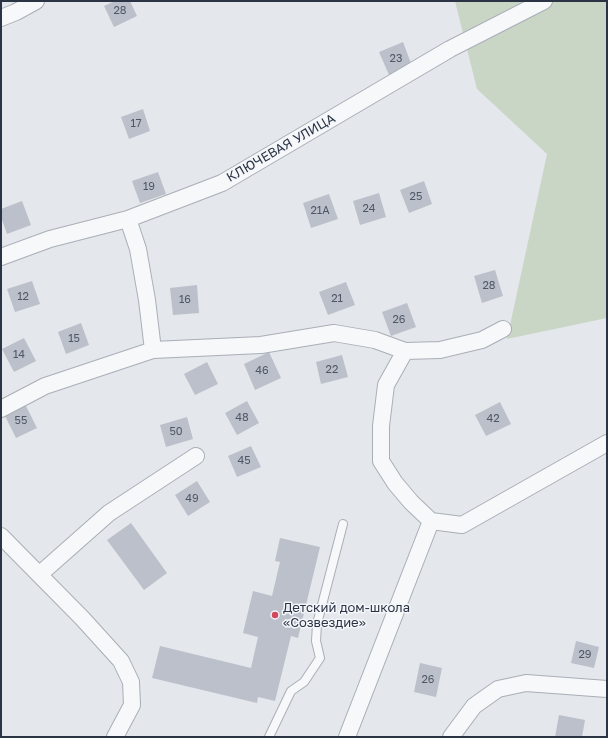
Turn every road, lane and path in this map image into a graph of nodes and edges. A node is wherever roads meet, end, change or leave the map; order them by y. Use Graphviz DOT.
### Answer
graph roads {
  1 [pos="36,1"];
  2 [pos="544,1"];
  3 [pos="1,18"];
  4 [pos="128,219"];
  5 [pos="1,257"];
  6 [pos="503,330"];
  7 [pos="153,350"];
  8 [pos="405,351"];
  9 [pos="1,409"];
  10 [pos="607,443"];
  11 [pos="196,456"];
  12 [pos="431,521"];
  13 [pos="343,524"];
  14 [pos="1,536"];
  15 [pos="40,574"];
  16 [pos="607,689"];
  17 [pos="115,737"];
  18 [pos="269,737"];
  19 [pos="347,737"];
  20 [pos="451,737"];
  1 -- 3 [label="street"];
  2 -- 4 [label="street, КЛЮЧЕВАЯ УЛИЦА"];
  4 -- 5 [label="street, КЛЮЧЕВАЯ УЛИЦА"];
  4 -- 7 [label="street"];
  6 -- 8 [label="street"];
  7 -- 8 [label="street"];
  7 -- 9 [label="street"];
  8 -- 12 [label="street"];
  10 -- 12 [label="street"];
  11 -- 15 [label="street"];
  12 -- 19 [label="street"];
  13 -- 18 [label="lane"];
  14 -- 15 [label="street"];
  15 -- 17 [label="street"];
  16 -- 20 [label="street"];
}
